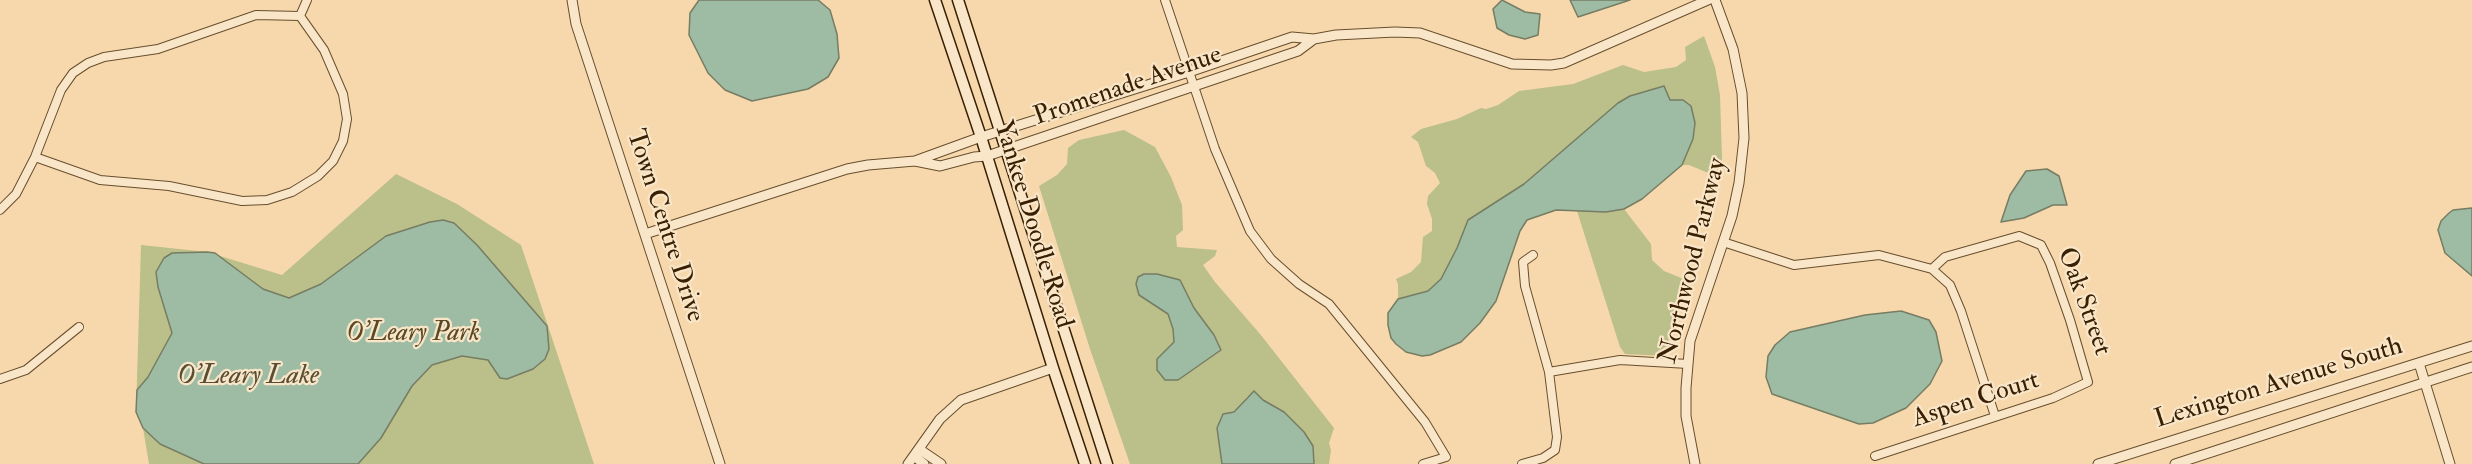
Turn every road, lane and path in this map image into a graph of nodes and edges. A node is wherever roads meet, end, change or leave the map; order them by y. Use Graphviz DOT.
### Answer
graph roads {
  1 [pos="308,0"];
  2 [pos="572,0"];
  3 [pos="935,0"];
  4 [pos="958,0"];
  5 [pos="1165,0"];
  6 [pos="1708,0"];
  7 [pos="1715,0"];
  8 [pos="300,16"];
  9 [pos="1314,39"];
  10 [pos="1189,72"];
  11 [pos="1193,88"];
  12 [pos="1000,131"];
  13 [pos="981,137"];
  14 [pos="1006,150"];
  15 [pos="987,156"];
  16 [pos="35,157"];
  17 [pos="915,162"];
  18 [pos="0,210"];
  19 [pos="645,234"];
  20 [pos="1723,242"];
  21 [pos="1533,255"];
  22 [pos="1932,269"];
  23 [pos="80,327"];
  24 [pos="2472,346"];
  25 [pos="2419,363"];
  26 [pos="1688,364"];
  27 [pos="2472,367"];
  28 [pos="1053,368"];
  29 [pos="1549,372"];
  30 [pos="0,379"];
  31 [pos="2088,382"];
  32 [pos="2425,382"];
  33 [pos="1995,416"];
  34 [pos="914,456"];
  35 [pos="1875,456"];
  36 [pos="1448,460"];
  37 [pos="720,464"];
  38 [pos="924,464"];
  39 [pos="941,464"];
  40 [pos="1085,464"];
  41 [pos="1107,464"];
  42 [pos="1424,464"];
  43 [pos="1522,464"];
  44 [pos="1695,464"];
  45 [pos="2098,464"];
  46 [pos="2175,464"];
  47 [pos="2450,464"];
  1 -- 8 [label="street"];
  2 -- 19 [label="street, Town Centre Drive"];
  3 -- 13 [label="main road, Yankee Doodle Road"];
  4 -- 12 [label="main road, Yankee Doodle Road"];
  5 -- 10 [label="street"];
  6 -- 9 [label="street, Promenade Avenue"];
  7 -- 20 [label="street, Northwood Parkway"];
  8 -- 16 [label="street"];
  8 -- 16 [label="street"];
  9 -- 10 [label="street, Promenade Avenue"];
  9 -- 11 [label="street, Promenade Avenue"];
  10 -- 11 [label="street"];
  10 -- 12 [label="street, Promenade Avenue"];
  11 -- 14 [label="street, Promenade Avenue"];
  11 -- 36 [label="street"];
  12 -- 13 [label="street, Promenade Avenue"];
  12 -- 14 [label="main road, Yankee Doodle Road"];
  13 -- 15 [label="main road, Yankee Doodle Road"];
  13 -- 17 [label="street, Promenade Avenue"];
  14 -- 15 [label="street, Promenade Avenue"];
  14 -- 41 [label="main road, Yankee Doodle Road"];
  15 -- 17 [label="street, Promenade Avenue"];
  15 -- 28 [label="main road, Yankee Doodle Road"];
  16 -- 18 [label="street"];
  17 -- 19 [label="street, Promenade Avenue"];
  19 -- 37 [label="street, Town Centre Drive"];
  20 -- 22 [label="street"];
  20 -- 26 [label="street, Northwood Parkway"];
  21 -- 29 [label="street"];
  22 -- 31 [label="street, Oak Street"];
  22 -- 33 [label="street"];
  23 -- 30 [label="street"];
  24 -- 25 [label="street, Lexington Avenue South"];
  25 -- 32 [label="street"];
  25 -- 45 [label="street, Lexington Avenue South"];
  26 -- 29 [label="street"];
  26 -- 44 [label="street, Northwood Parkway"];
  27 -- 32 [label="street, Lexington Avenue South"];
  28 -- 34 [label="street"];
  28 -- 40 [label="main road, Yankee Doodle Road"];
  29 -- 43 [label="street"];
  31 -- 33 [label="street, Aspen Court"];
  32 -- 46 [label="street, Lexington Avenue South"];
  32 -- 47 [label="street"];
  33 -- 35 [label="street, Aspen Court"];
  34 -- 38 [label="street"];
  34 -- 39 [label="street"];
  36 -- 42 [label="street"];
}
